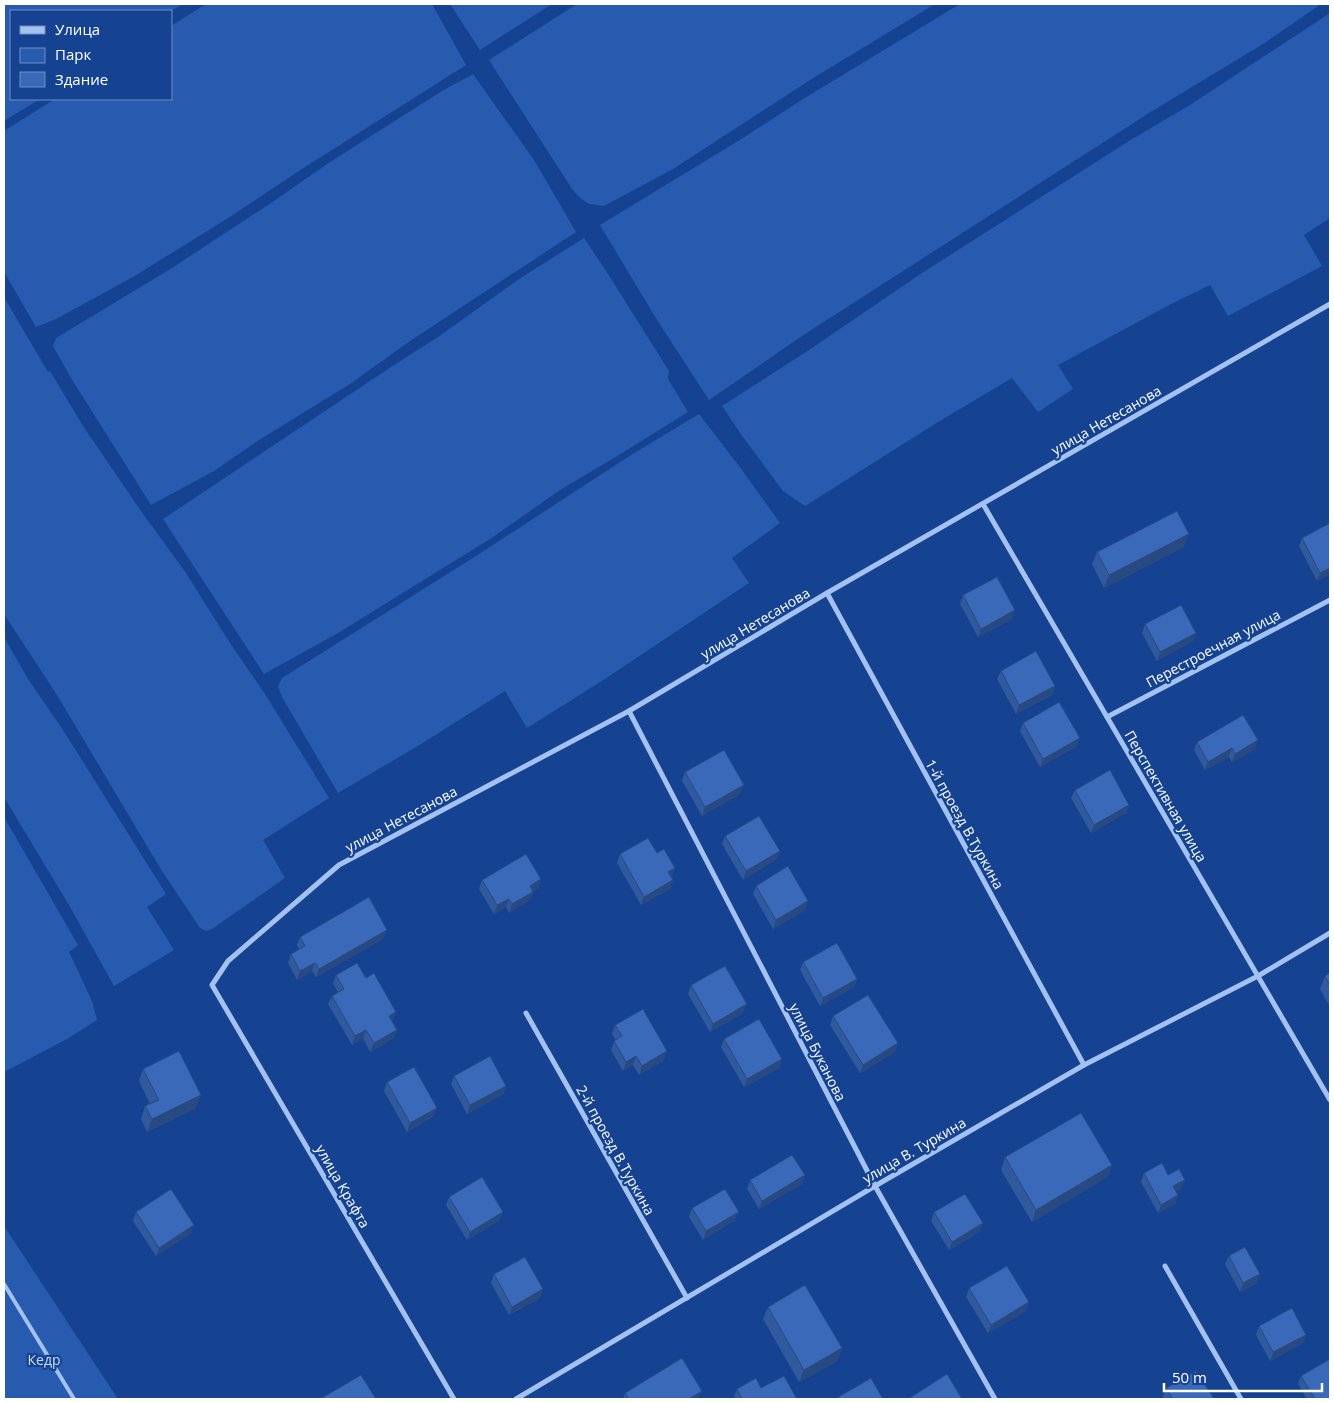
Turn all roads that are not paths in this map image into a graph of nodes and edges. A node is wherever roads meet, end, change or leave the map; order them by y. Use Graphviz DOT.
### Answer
graph roads {
  1 [pos="1330,304"];
  2 [pos="982,504"];
  3 [pos="827,593"];
  4 [pos="1330,600"];
  5 [pos="629,711"];
  6 [pos="1107,717"];
  7 [pos="1330,933"];
  8 [pos="1258,976"];
  9 [pos="212,985"];
  10 [pos="526,1013"];
  11 [pos="1084,1065"];
  12 [pos="1330,1100"];
  13 [pos="875,1186"];
  14 [pos="1165,1266"];
  15 [pos="4,1284"];
  16 [pos="687,1298"];
  17 [pos="74,1399"];
  18 [pos="454,1399"];
  19 [pos="516,1399"];
  20 [pos="995,1399"];
  21 [pos="1241,1399"];
  1 -- 2 [label="street, улица Нетесанова"];
  2 -- 3 [label="street, улица Нетесанова"];
  2 -- 6 [label="street, Перспективная улица"];
  3 -- 5 [label="street, улица Нетесанова"];
  3 -- 11 [label="street, 1-й проезд В.Туркина"];
  4 -- 6 [label="street, Перестроечная улица"];
  5 -- 9 [label="street, улица Нетесанова"];
  5 -- 13 [label="street, улица Буканова"];
  6 -- 8 [label="street, Перспективная улица"];
  7 -- 8 [label="street, улица В. Туркина"];
  8 -- 11 [label="street, улица В. Туркина"];
  8 -- 12 [label="street, Перспективная улица"];
  9 -- 18 [label="street, улица Крафта"];
  10 -- 16 [label="street, 2-й проезд В.Туркина"];
  11 -- 13 [label="street, улица В. Туркина"];
  13 -- 16 [label="street, улица В. Туркина"];
  13 -- 20 [label="street, улица Буканова"];
  14 -- 21 [label="street"];
  15 -- 17 [label="lane"];
  16 -- 19 [label="street, улица В. Туркина"];
}
